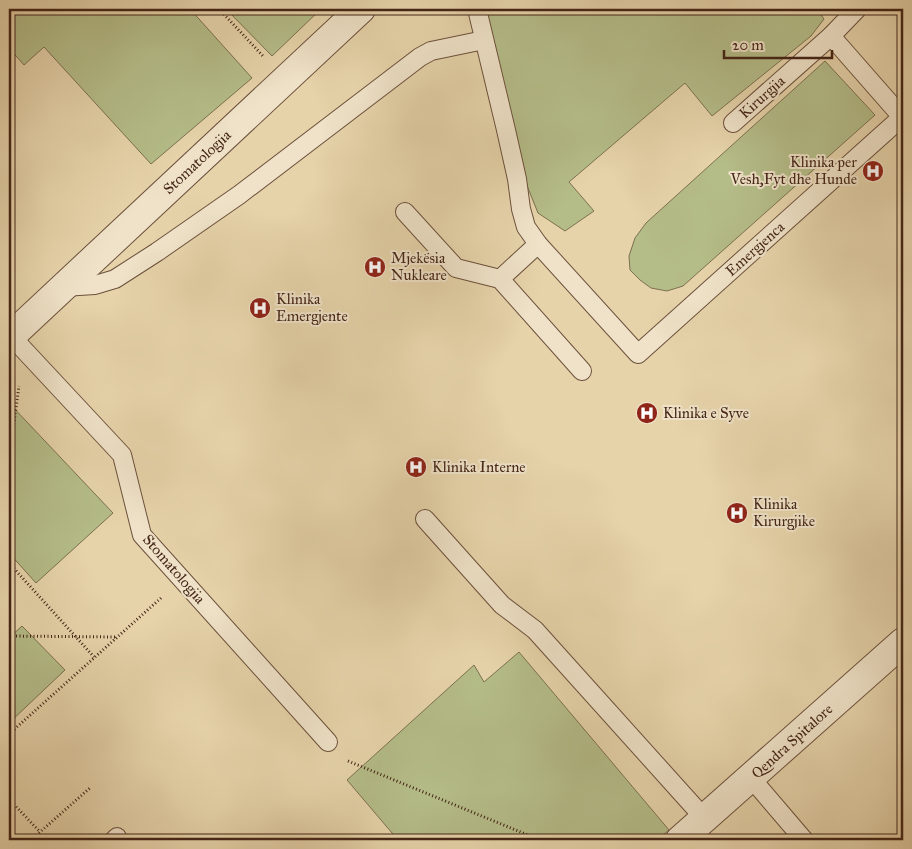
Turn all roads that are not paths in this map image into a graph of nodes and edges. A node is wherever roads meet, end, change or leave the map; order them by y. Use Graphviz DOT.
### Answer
graph roads {
  1 [pos="361,9"];
  2 [pos="476,9"];
  3 [pos="857,9"];
  4 [pos="831,36"];
  5 [pos="484,40"];
  6 [pos="733,123"];
  7 [pos="405,212"];
  8 [pos="538,244"];
  9 [pos="500,279"];
  10 [pos="63,287"];
  11 [pos="15,342"];
  12 [pos="582,371"];
  13 [pos="425,519"];
  14 [pos="903,642"];
  15 [pos="328,742"];
  16 [pos="751,778"];
  17 [pos="690,834"];
  18 [pos="804,840"];
  1 -- 10 [label="street, Stomatologjia"];
  2 -- 5 [label="lane, Emergjenca"];
  3 -- 4 [label="lane, Kirurgjia"];
  4 -- 6 [label="lane, Kirurgjia"];
  4 -- 8 [label="lane, Emergjenca"];
  5 -- 8 [label="lane, Emergjenca"];
  5 -- 10 [label="lane"];
  7 -- 9 [label="lane"];
  8 -- 9 [label="lane"];
  9 -- 12 [label="lane"];
  10 -- 11 [label="street, Stomatologjia"];
  11 -- 15 [label="lane, Stomatologjia"];
  13 -- 17 [label="lane"];
  14 -- 16 [label="street, Qendra Spitalore"];
  16 -- 17 [label="street, Qendra Spitalore"];
  16 -- 18 [label="lane"];
}
